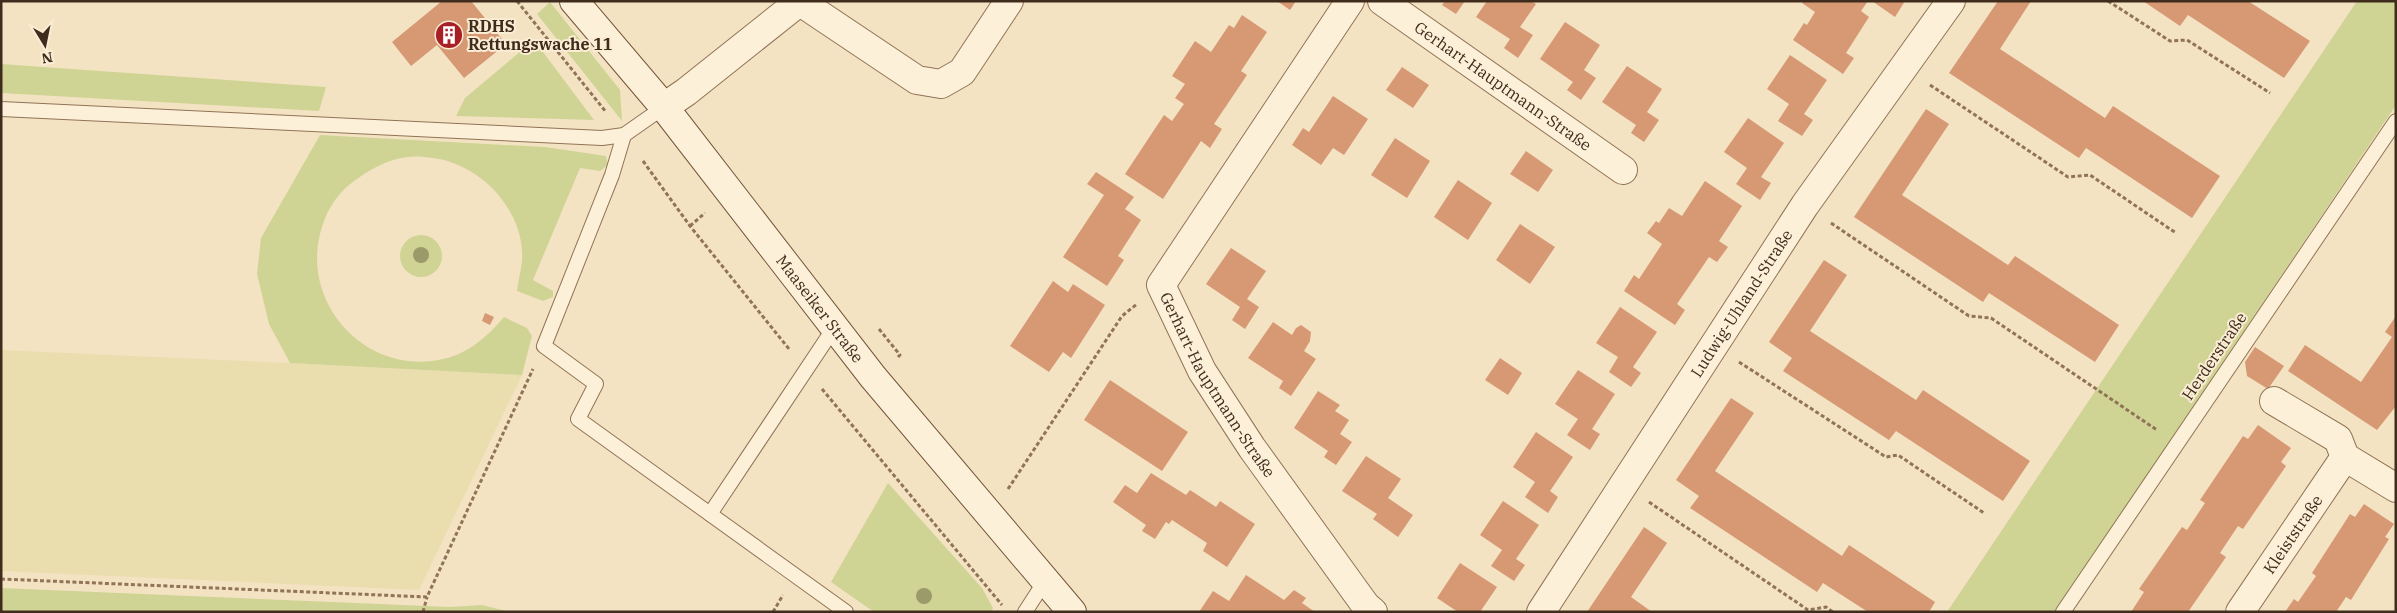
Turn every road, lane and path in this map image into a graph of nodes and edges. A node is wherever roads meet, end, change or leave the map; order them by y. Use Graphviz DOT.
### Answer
graph roads {
  1 [pos="517,1"];
  2 [pos="574,1"];
  3 [pos="1009,1"];
  4 [pos="1350,1"];
  5 [pos="1382,1"];
  6 [pos="1951,1"];
  7 [pos="2108,1"];
  8 [pos="799,2"];
  9 [pos="1904,68"];
  10 [pos="2270,93"];
  11 [pos="664,107"];
  12 [pos="1,109"];
  13 [pos="2396,121"];
  14 [pos="624,135"];
  15 [pos="1623,170"];
  16 [pos="1805,205"];
  17 [pos="2176,233"];
  18 [pos="1161,285"];
  19 [pos="834,328"];
  20 [pos="1714,345"];
  21 [pos="544,346"];
  22 [pos="2274,401"];
  23 [pos="2176,443"];
  24 [pos="2345,457"];
  25 [pos="1623,485"];
  26 [pos="2396,488"];
  27 [pos="1984,513"];
  28 [pos="710,514"];
  29 [pos="990,516"];
  30 [pos="1,579"];
  31 [pos="1045,581"];
  32 [pos="427,597"];
  33 [pos="423,612"];
  34 [pos="846,612"];
  35 [pos="1024,612"];
  36 [pos="1072,612"];
  37 [pos="1373,612"];
  38 [pos="1541,612"];
  39 [pos="1833,612"];
  40 [pos="2062,612"];
  41 [pos="2240,612"];
  1 -- 14 [label="path"];
  2 -- 11 [label="street, Maaseiker Straße"];
  3 -- 8 [label="street"];
  4 -- 18 [label="street, Gerhart-Hauptmann-Straße"];
  5 -- 15 [label="street, Gerhart-Hauptmann-Straße"];
  6 -- 9 [label="street, Ludwig-Uhland-Straße"];
  7 -- 10 [label="path"];
  8 -- 11 [label="street"];
  9 -- 16 [label="street, Ludwig-Uhland-Straße"];
  9 -- 17 [label="path"];
  11 -- 14 [label="lane"];
  11 -- 19 [label="street, Maaseiker Straße"];
  12 -- 14 [label="lane"];
  13 -- 23 [label="lane, Herderstraße"];
  14 -- 21 [label="lane"];
  16 -- 20 [label="street, Ludwig-Uhland-Straße"];
  16 -- 23 [label="path"];
  18 -- 29 [label="path"];
  18 -- 37 [label="street, Gerhart-Hauptmann-Straße"];
  19 -- 28 [label="lane"];
  19 -- 29 [label="street, Maaseiker Straße"];
  20 -- 25 [label="street, Ludwig-Uhland-Straße"];
  20 -- 27 [label="path"];
  21 -- 28 [label="lane"];
  21 -- 32 [label="path"];
  22 -- 24 [label="street"];
  23 -- 40 [label="lane, Herderstraße"];
  24 -- 26 [label="street"];
  24 -- 41 [label="street, Kleiststraße"];
  25 -- 38 [label="street, Ludwig-Uhland-Straße"];
  25 -- 39 [label="path"];
  28 -- 34 [label="lane"];
  29 -- 31 [label="street, Maaseiker Straße"];
  30 -- 32 [label="path"];
  31 -- 35 [label="lane"];
  31 -- 36 [label="street, Maaseiker Straße"];
  32 -- 33 [label="path"];
}
